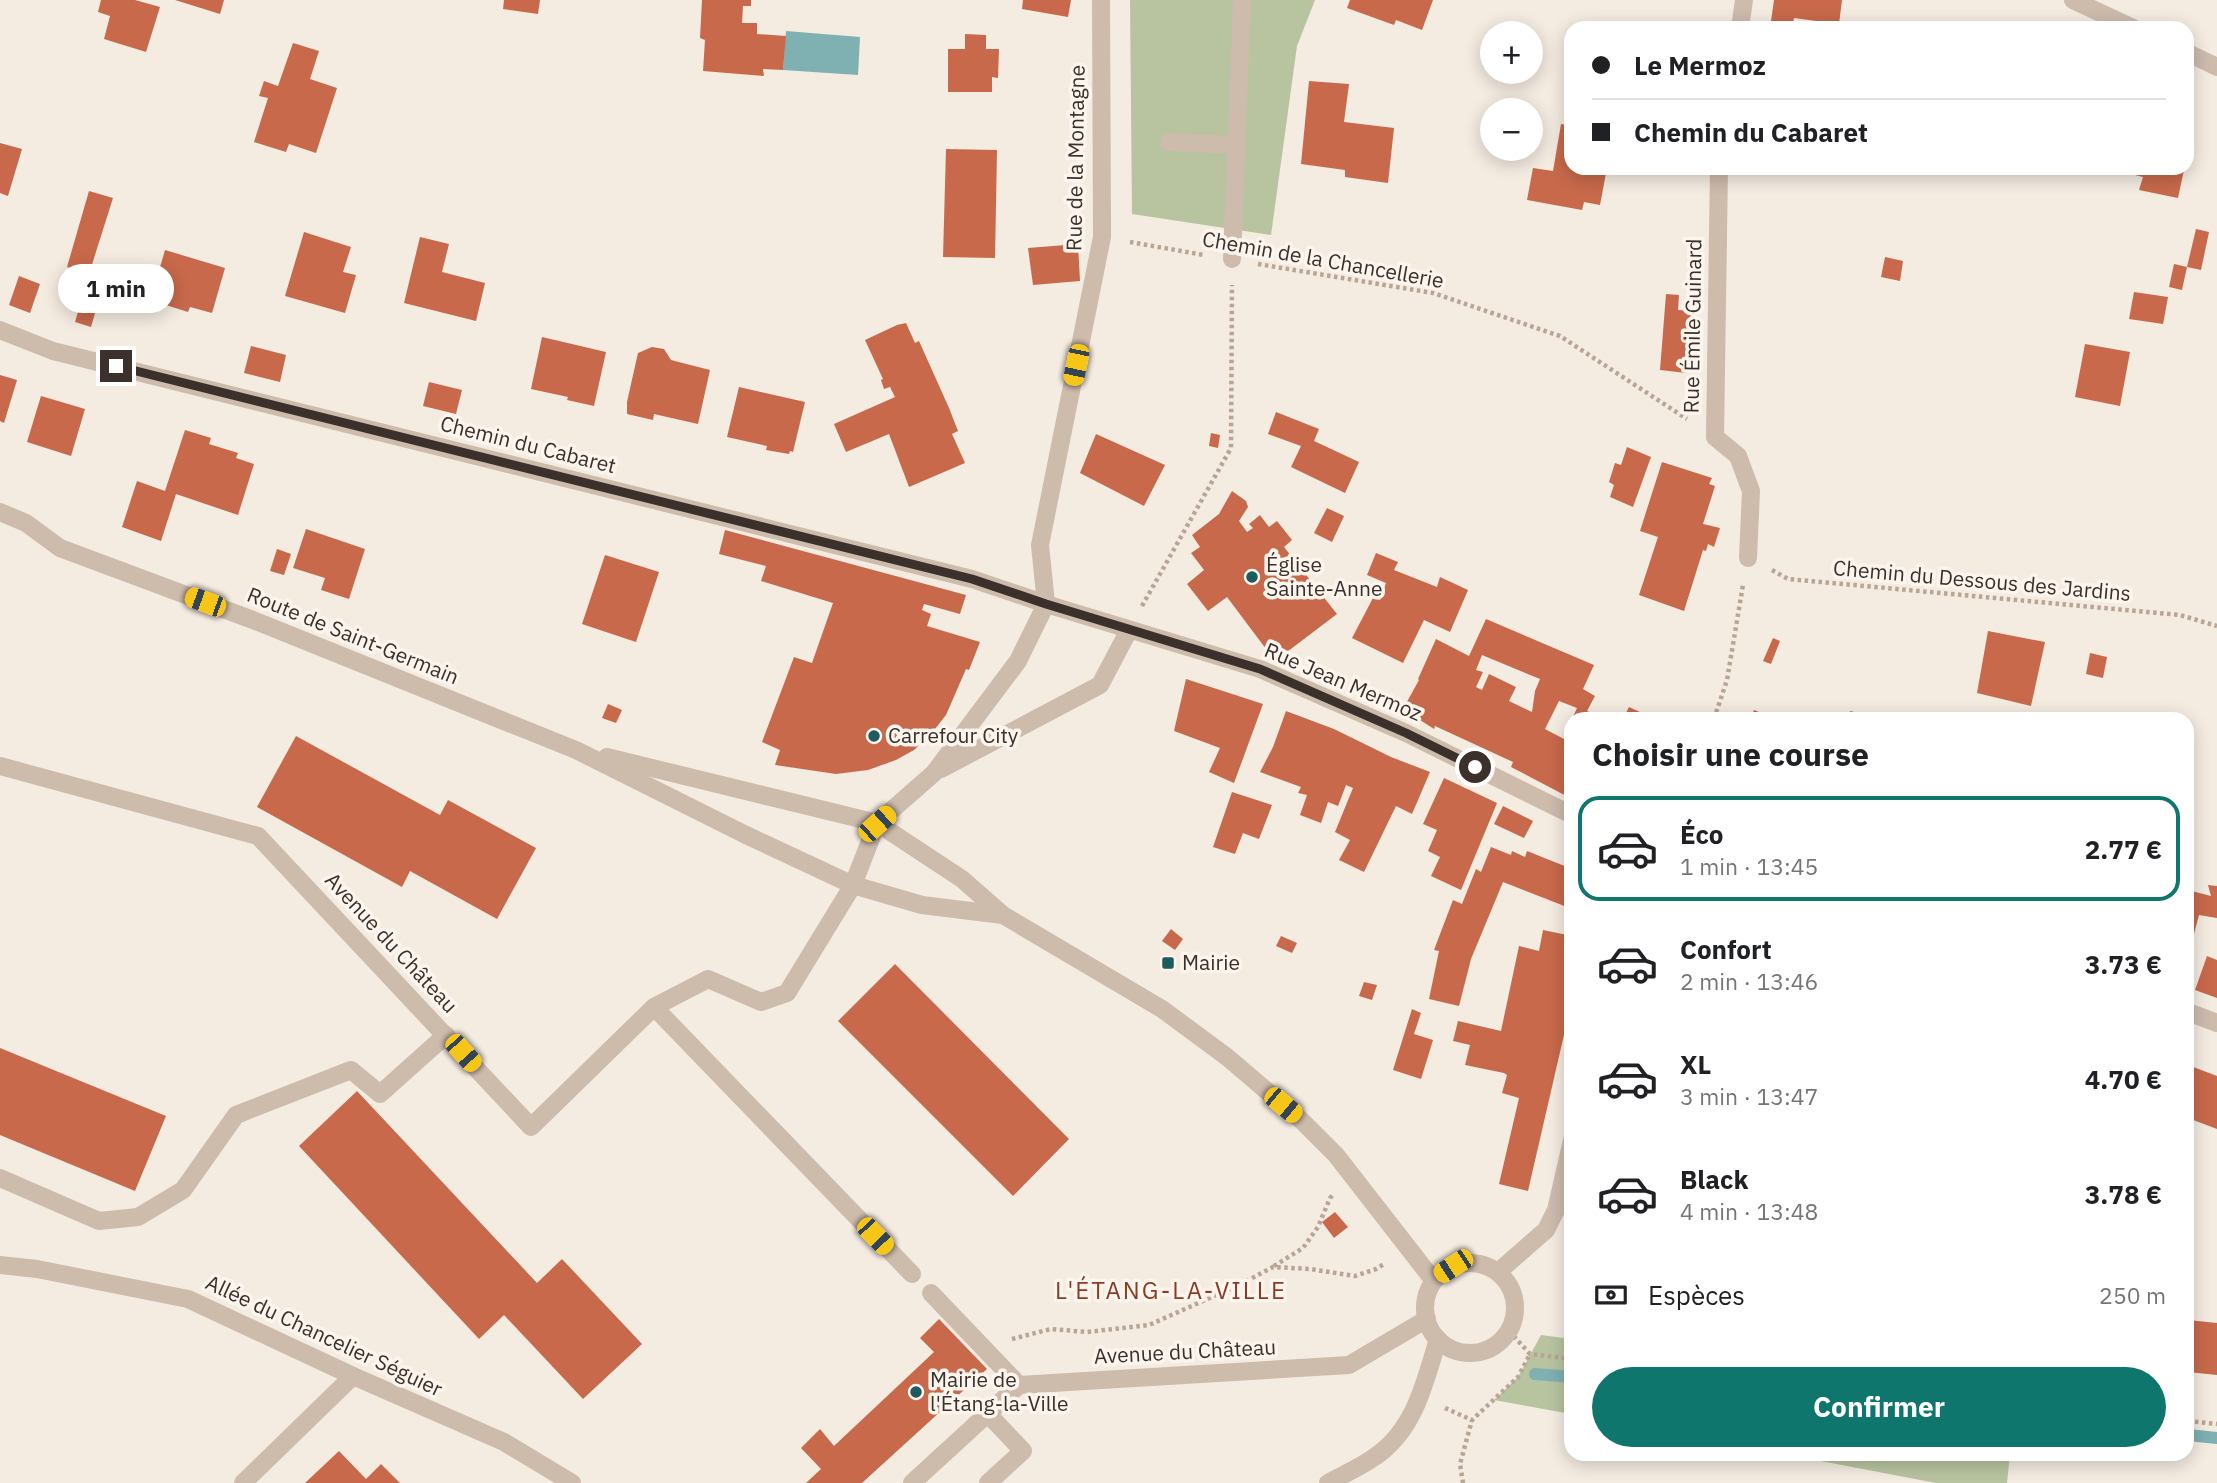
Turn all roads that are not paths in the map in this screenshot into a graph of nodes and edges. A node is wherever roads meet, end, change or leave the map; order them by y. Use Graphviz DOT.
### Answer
graph roads {
  1 [pos="1101,0"];
  2 [pos="1242,0"];
  3 [pos="1744,0"];
  4 [pos="2073,0"];
  5 [pos="1741,21"];
  6 [pos="2118,21"];
  7 [pos="2194,56"];
  8 [pos="2217,67"];
  9 [pos="1169,142"];
  10 [pos="1236,145"];
  11 [pos="1718,175"];
  12 [pos="1232,259"];
  13 [pos="0,330"];
  14 [pos="0,512"];
  15 [pos="1748,558"];
  16 [pos="1046,604"];
  17 [pos="1129,630"];
  18 [pos="576,750"];
  19 [pos="0,766"];
  20 [pos="934,773"];
  21 [pos="1564,811"];
  22 [pos="877,824"];
  23 [pos="853,884"];
  24 [pos="1003,915"];
  25 [pos="654,1007"];
  26 [pos="2194,1014"];
  27 [pos="2217,1023"];
  28 [pos="446,1035"];
  29 [pos="1564,1175"];
  30 [pos="0,1178"];
  31 [pos="0,1265"];
  32 [pos="1498,1272"];
  33 [pos="912,1274"];
  34 [pos="1434,1281"];
  35 [pos="931,1293"];
  36 [pos="1427,1319"];
  37 [pos="1438,1339"];
  38 [pos="353,1376"];
  39 [pos="1020,1385"];
  40 [pos="988,1414"];
  41 [pos="243,1483"];
  42 [pos="572,1483"];
  43 [pos="912,1483"];
  44 [pos="988,1483"];
  45 [pos="1328,1483"];
  1 -- 16 [label="street, Rue de la Montagne"];
  2 -- 10 [label="street"];
  3 -- 5 [label="street"];
  4 -- 6 [label="street"];
  7 -- 8 [label="street"];
  9 -- 10 [label="street"];
  10 -- 12 [label="street"];
  11 -- 15 [label="street, Rue Émile Guinard"];
  13 -- 16 [label="street, Chemin du Cabaret"];
  14 -- 18 [label="street, Route de Saint-Germain"];
  16 -- 17 [label="street, Rue Jean Mermoz"];
  16 -- 20 [label="street"];
  17 -- 20 [label="street"];
  17 -- 21 [label="street, Rue Jean Mermoz"];
  18 -- 22 [label="street, Route de Saint-Germain"];
  18 -- 23 [label="street, Route de Saint-Germain"];
  19 -- 28 [label="street, Avenue du Château"];
  20 -- 22 [label="street"];
  22 -- 23 [label="street"];
  22 -- 24 [label="street, Route de Saint-Germain"];
  23 -- 24 [label="street, Route de Saint-Germain"];
  23 -- 25 [label="street"];
  24 -- 34 [label="street"];
  25 -- 28 [label="street, Avenue du Château"];
  25 -- 33 [label="street"];
  26 -- 27 [label="street"];
  28 -- 30 [label="street"];
  29 -- 32 [label="street"];
  31 -- 38 [label="street, Allée du Chancelier Séguier"];
  32 -- 34 [label="street"];
  32 -- 37 [label="street"];
  34 -- 36 [label="street"];
  35 -- 39 [label="street"];
  36 -- 37 [label="street"];
  36 -- 39 [label="street, Avenue du Château"];
  37 -- 45 [label="street"];
  38 -- 41 [label="street"];
  38 -- 42 [label="street, Allée du Chancelier Séguier"];
  39 -- 40 [label="street"];
  40 -- 43 [label="street"];
  40 -- 44 [label="street"];
}
